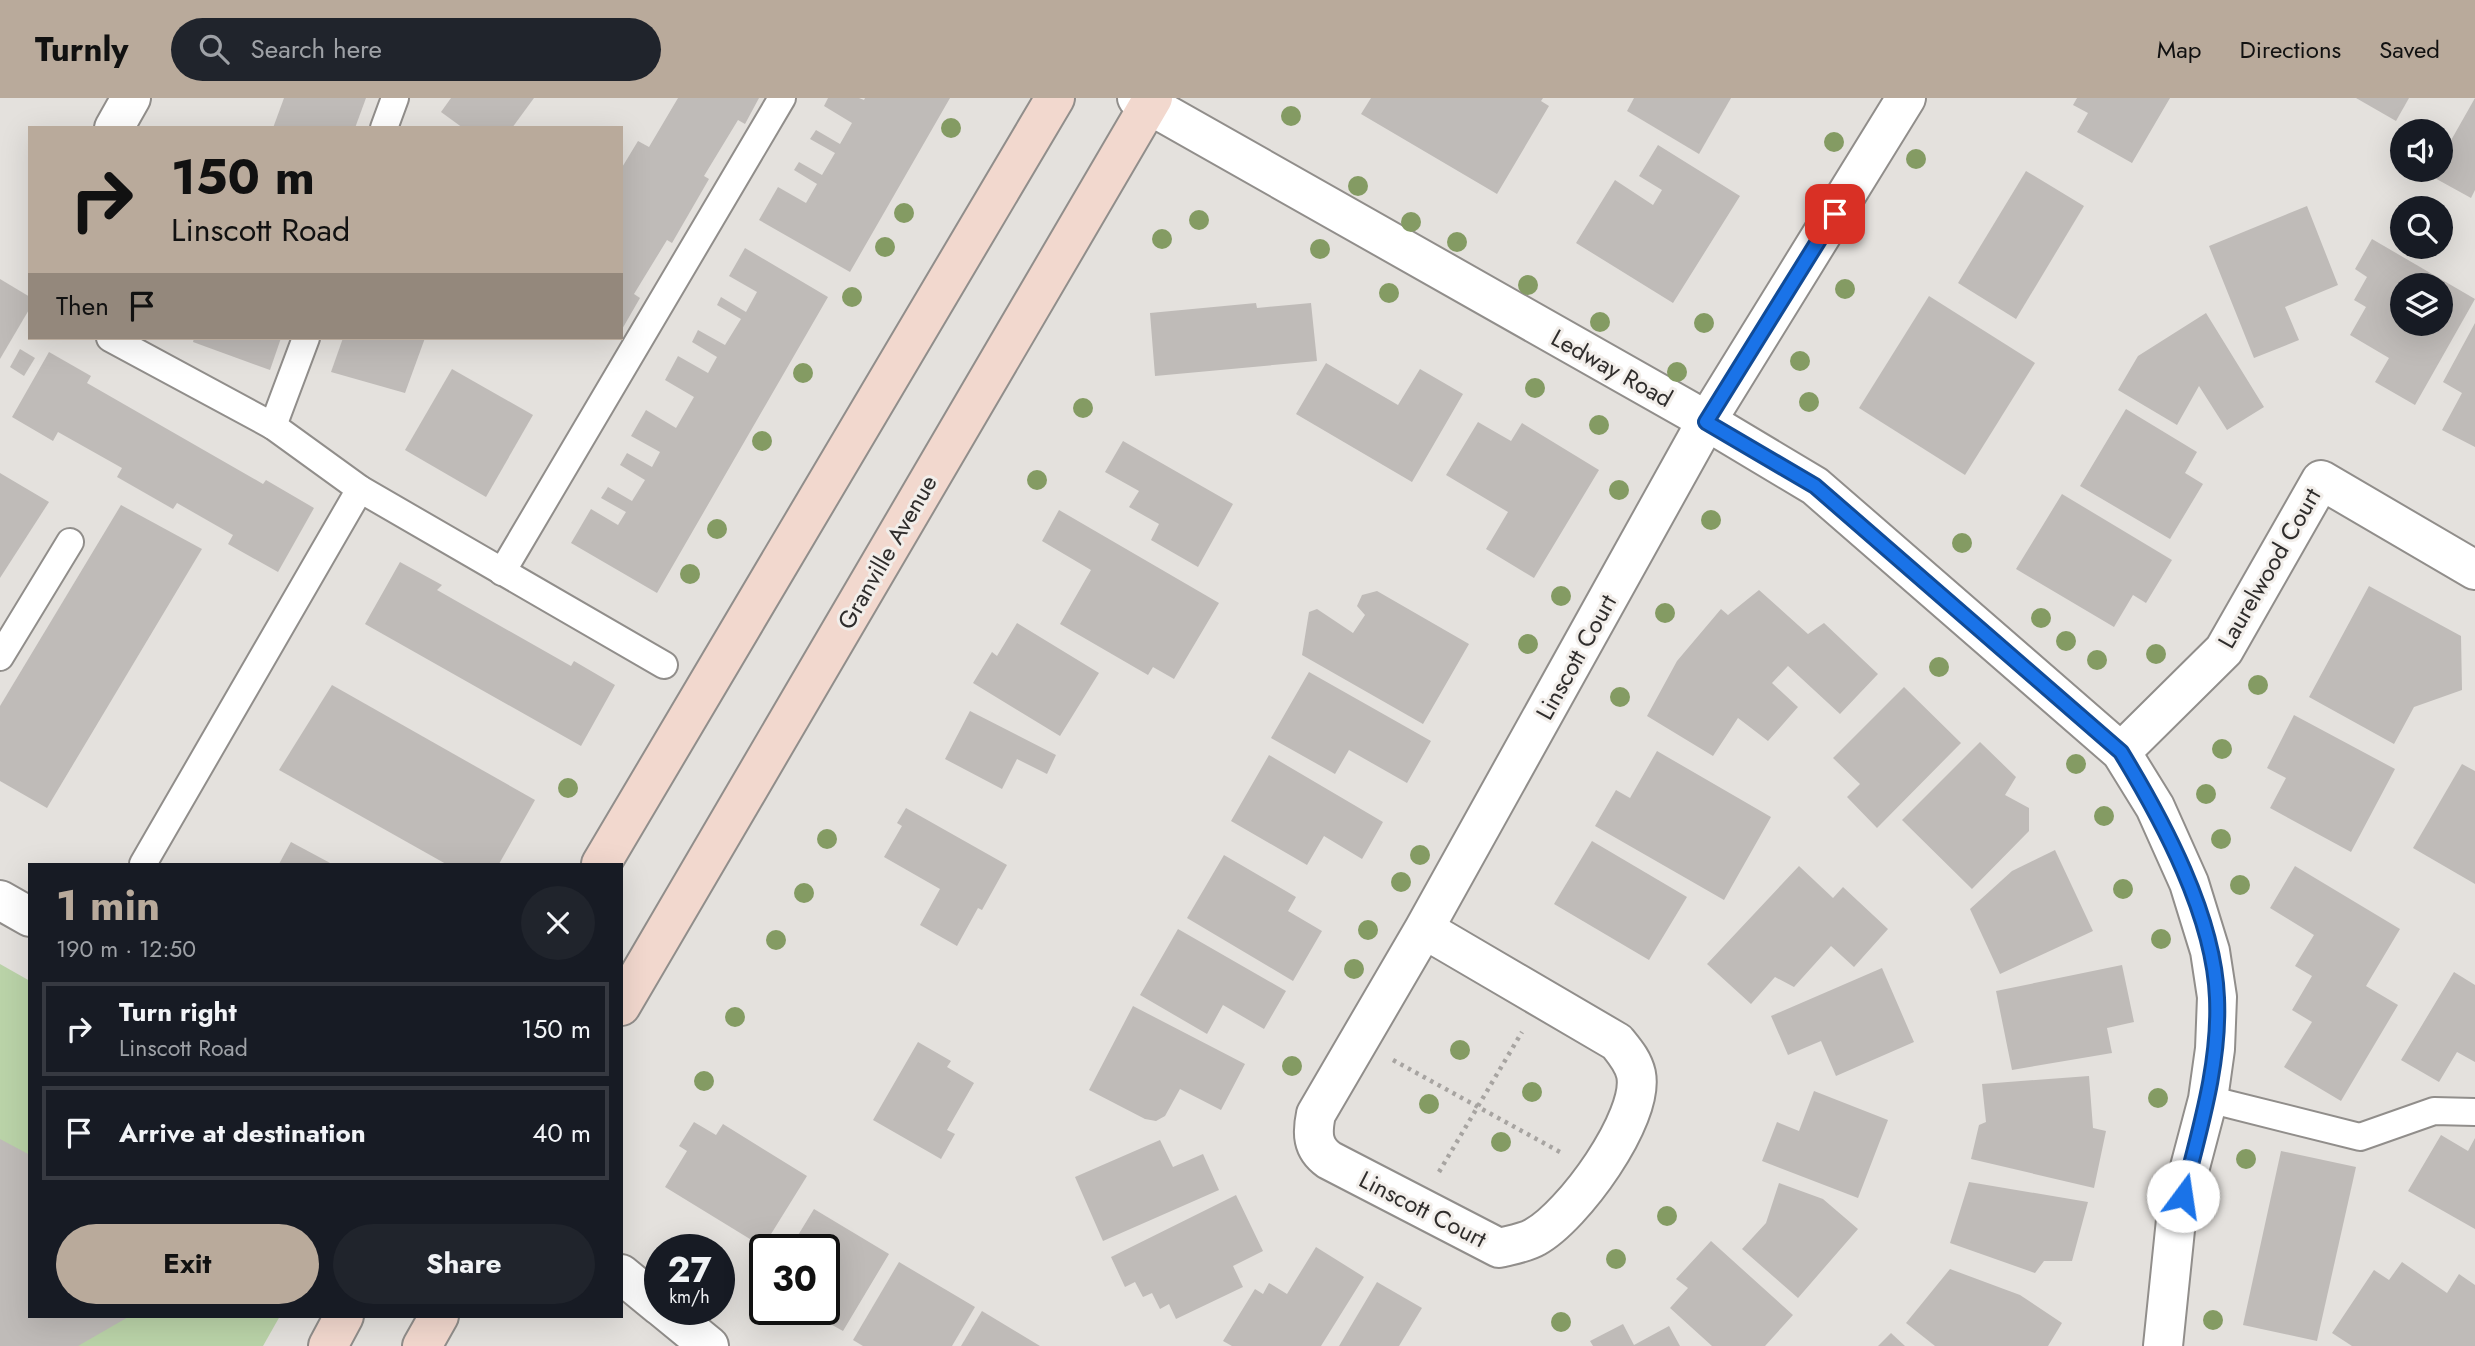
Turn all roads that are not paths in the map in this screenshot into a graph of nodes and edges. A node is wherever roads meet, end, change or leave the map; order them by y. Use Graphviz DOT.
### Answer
graph roads {
  1 [pos="131,98"];
  2 [pos="395,98"];
  3 [pos="782,98"];
  4 [pos="1055,98"];
  5 [pos="1906,98"];
  6 [pos="1146,100"];
  7 [pos="115,126"];
  8 [pos="385,126"];
  9 [pos="114,340"];
  10 [pos="305,340"];
  11 [pos="1706,422"];
  12 [pos="273,426"];
  13 [pos="360,489"];
  14 [pos="70,542"];
  15 [pos="2475,570"];
  16 [pos="502,572"];
  17 [pos="3,644"];
  18 [pos="664,666"];
  19 [pos="2121,752"];
  20 [pos="144,863"];
  21 [pos="602,863"];
  22 [pos="0,900"];
  23 [pos="28,916"];
  24 [pos="1424,929"];
  25 [pos="623,1003"];
  26 [pos="2208,1099"];
  27 [pos="2475,1112"];
  28 [pos="623,1276"];
  29 [pos="644,1293"];
  30 [pos="343,1318"];
  31 [pos="438,1318"];
  32 [pos="683,1325"];
  33 [pos="328,1346"];
  34 [pos="422,1346"];
  35 [pos="709,1346"];
  36 [pos="2163,1346"];
  1 -- 7 [label="street"];
  2 -- 8 [label="lane"];
  3 -- 16 [label="lane"];
  4 -- 21 [label="main road"];
  5 -- 11 [label="street, Linscott Court"];
  6 -- 11 [label="street, Ledway Road"];
  6 -- 25 [label="main road, Granville Avenue"];
  9 -- 12 [label="lane"];
  10 -- 12 [label="lane"];
  11 -- 19 [label="street, Ledway Road"];
  11 -- 24 [label="street, Linscott Court"];
  12 -- 13 [label="lane"];
  13 -- 16 [label="lane"];
  13 -- 20 [label="lane"];
  14 -- 17 [label="lane"];
  15 -- 19 [label="street, Laurelwood Court"];
  16 -- 18 [label="lane"];
  19 -- 26 [label="street, Ledway Road"];
  22 -- 23 [label="street"];
  24 -- 24 [label="street, Linscott Court"];
  26 -- 27 [label="lane"];
  26 -- 36 [label="street, Ledway Road"];
  28 -- 29 [label="street"];
  30 -- 33 [label="main road"];
  31 -- 34 [label="main road"];
  32 -- 35 [label="street"];
}
